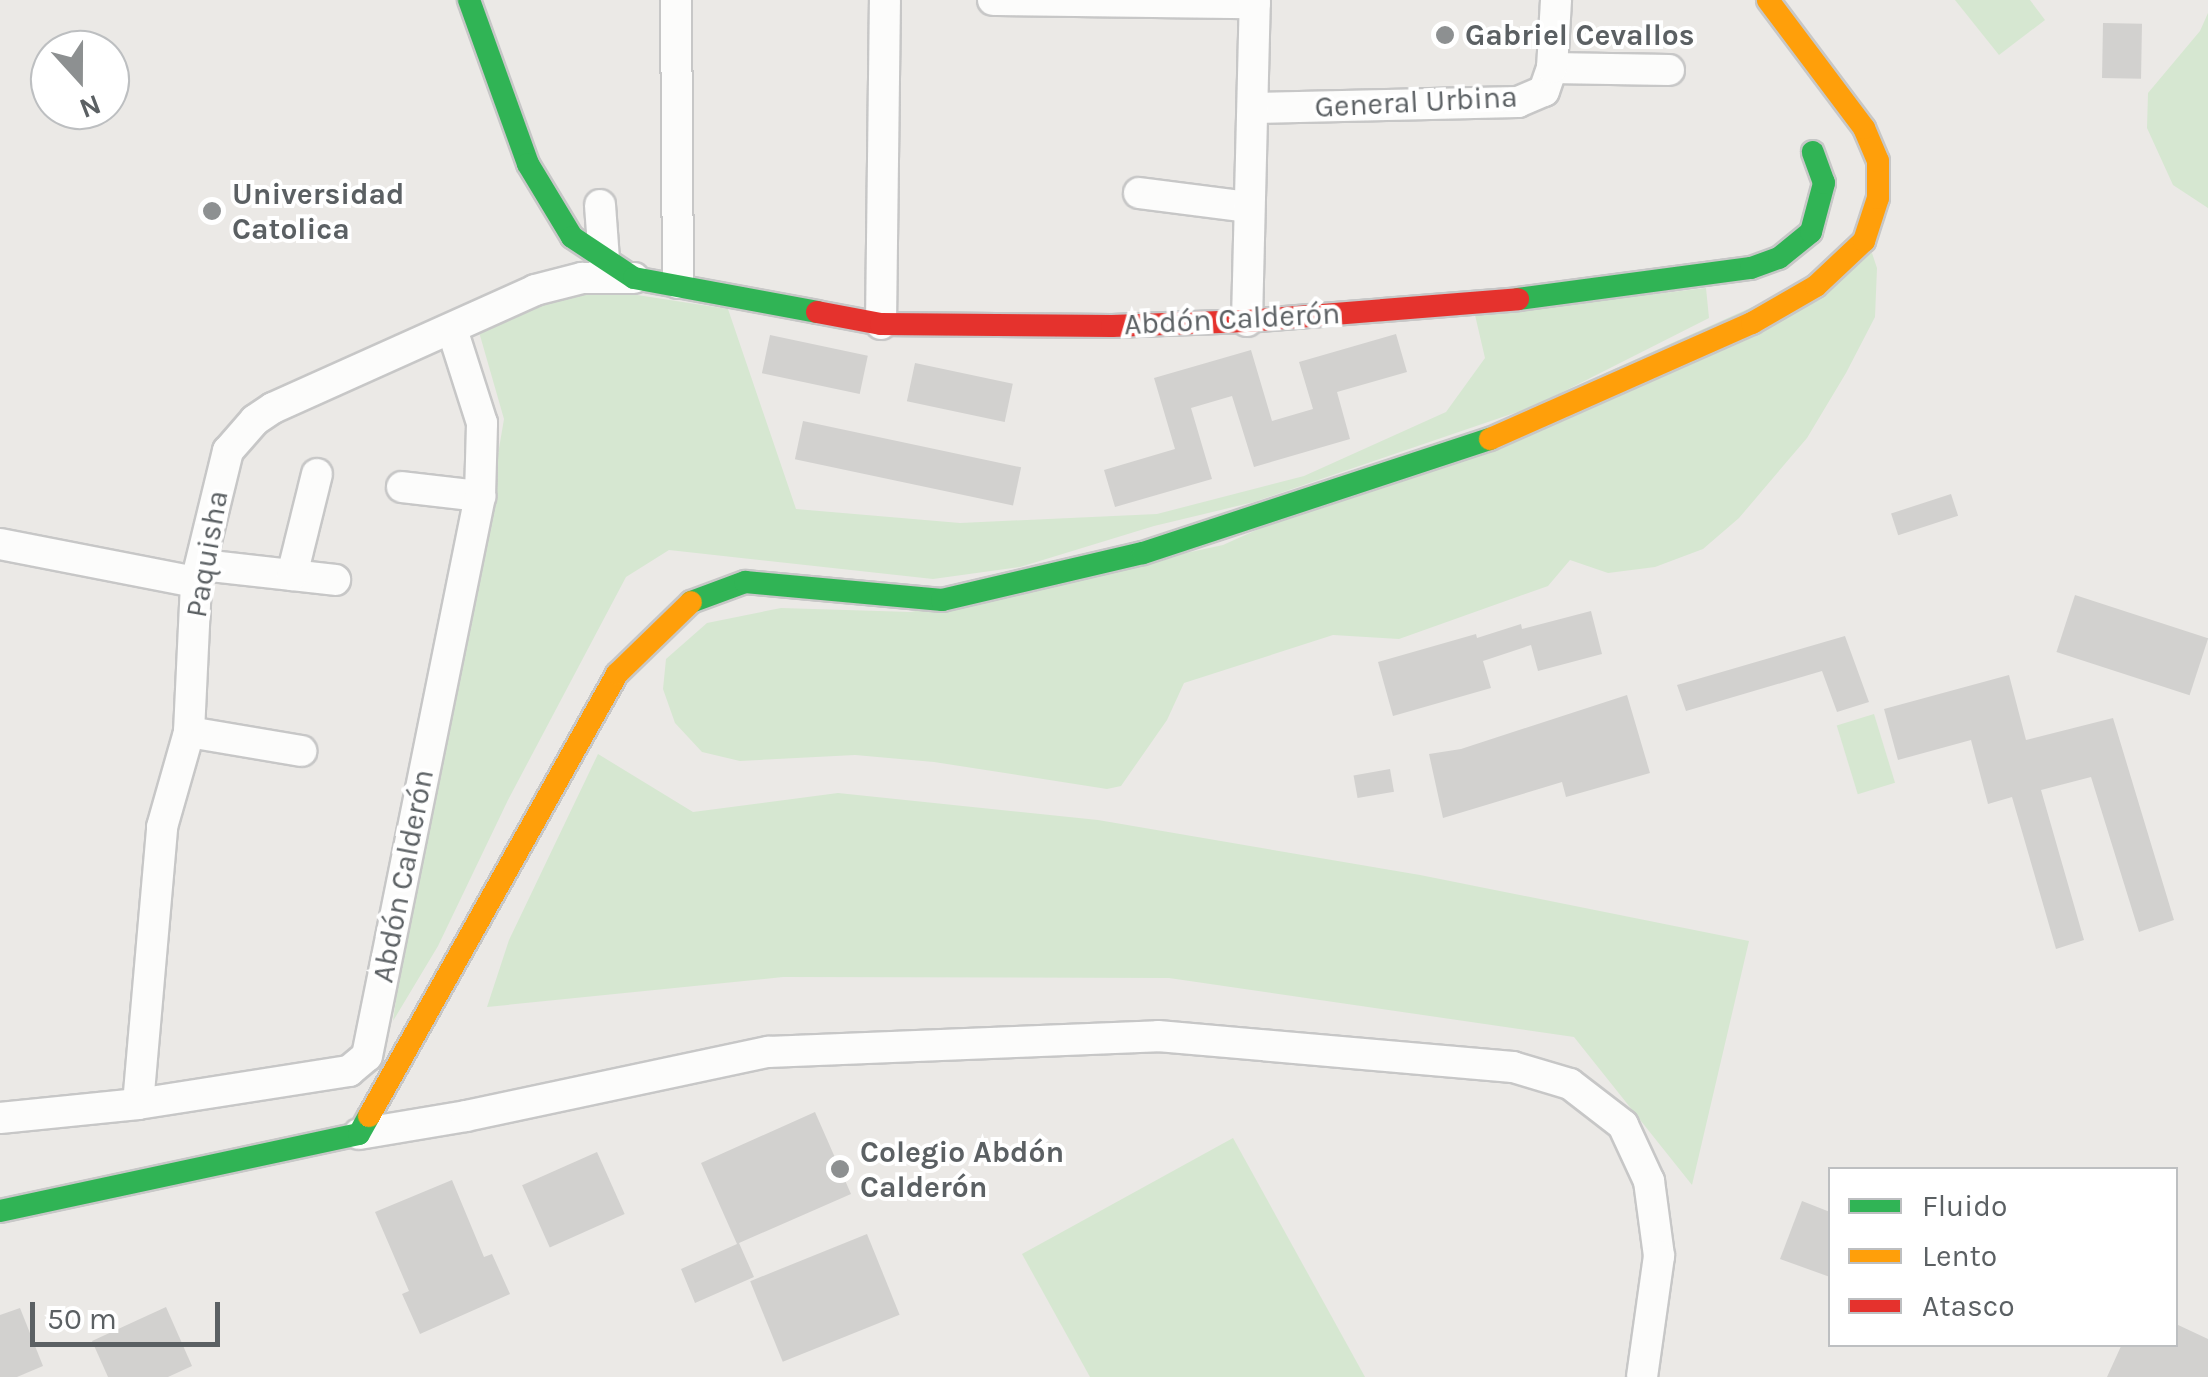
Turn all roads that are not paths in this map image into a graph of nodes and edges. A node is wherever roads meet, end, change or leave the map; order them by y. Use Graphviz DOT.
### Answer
graph roads {
  1 [pos="469,0"];
  2 [pos="676,0"];
  3 [pos="885,0"];
  4 [pos="993,0"];
  5 [pos="1556,0"];
  6 [pos="1768,0"];
  7 [pos="1255,2"];
  8 [pos="1552,68"];
  9 [pos="1669,70"];
  10 [pos="1254,108"];
  11 [pos="1813,152"];
  12 [pos="1139,193"];
  13 [pos="600,205"];
  14 [pos="1248,207"];
  15 [pos="604,259"];
  16 [pos="634,278"];
  17 [pos="678,284"];
  18 [pos="1247,321"];
  19 [pos="881,324"];
  20 [pos="452,329"];
  21 [pos="316,474"];
  22 [pos="402,487"];
  23 [pos="480,496"];
  24 [pos="0,544"];
  25 [pos="199,574"];
  26 [pos="292,574"];
  27 [pos="335,580"];
  28 [pos="189,732"];
  29 [pos="301,750"];
  30 [pos="138,1104"];
  31 [pos="0,1118"];
  32 [pos="360,1134"];
  33 [pos="0,1210"];
  34 [pos="1642,1377"];
  1 -- 15 [label="street, Abdón Calderón"];
  2 -- 17 [label="street"];
  3 -- 19 [label="street"];
  4 -- 7 [label="street"];
  5 -- 8 [label="street, General Urbina"];
  6 -- 32 [label="street"];
  7 -- 10 [label="street"];
  8 -- 9 [label="street"];
  8 -- 10 [label="street, General Urbina"];
  10 -- 14 [label="street"];
  11 -- 18 [label="street, Abdón Calderón"];
  12 -- 14 [label="street"];
  13 -- 15 [label="street"];
  14 -- 18 [label="street"];
  15 -- 16 [label="street, Abdón Calderón"];
  16 -- 17 [label="street, Abdón Calderón"];
  16 -- 20 [label="street, Paquisha"];
  17 -- 19 [label="street, Abdón Calderón"];
  18 -- 19 [label="street, Abdón Calderón"];
  20 -- 23 [label="street, Abdón Calderón"];
  20 -- 25 [label="street, Paquisha"];
  21 -- 26 [label="street"];
  22 -- 23 [label="street"];
  23 -- 30 [label="street, Abdón Calderón"];
  24 -- 25 [label="street"];
  25 -- 26 [label="street"];
  25 -- 28 [label="street, Paquisha"];
  26 -- 27 [label="street"];
  28 -- 29 [label="street"];
  28 -- 30 [label="street, Paquisha"];
  30 -- 31 [label="street, Abdón Calderón"];
  32 -- 33 [label="street"];
  32 -- 34 [label="street"];
}
